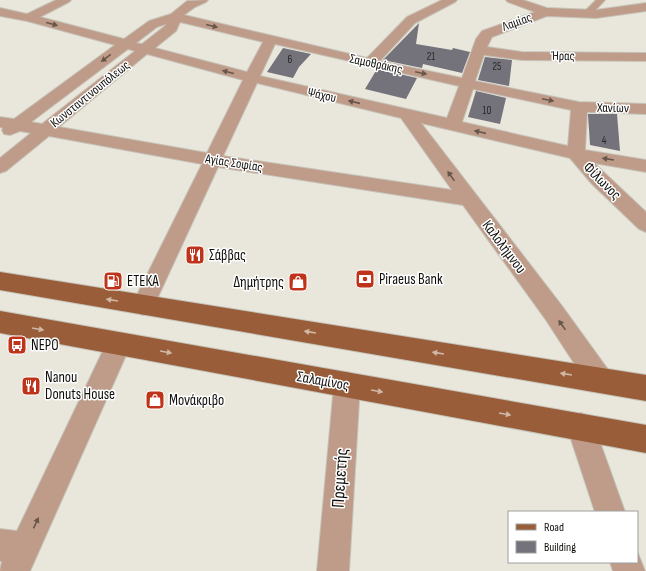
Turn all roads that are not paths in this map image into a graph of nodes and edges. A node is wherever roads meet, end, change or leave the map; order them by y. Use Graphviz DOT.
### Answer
graph roads {
  1 [pos="65,0"];
  2 [pos="451,0"];
  3 [pos="512,0"];
  4 [pos="601,0"];
  5 [pos="195,1"];
  6 [pos="646,7"];
  7 [pos="0,12"];
  8 [pos="546,12"];
  9 [pos="587,14"];
  10 [pos="175,17"];
  11 [pos="29,18"];
  12 [pos="270,40"];
  13 [pos="125,44"];
  14 [pos="145,50"];
  15 [pos="480,50"];
  16 [pos="646,57"];
  17 [pos="370,63"];
  18 [pos="252,78"];
  19 [pos="469,83"];
  20 [pos="579,106"];
  21 [pos="646,109"];
  22 [pos="406,114"];
  23 [pos="0,122"];
  24 [pos="17,124"];
  25 [pos="452,126"];
  26 [pos="46,130"];
  27 [pos="0,138"];
  28 [pos="576,154"];
  29 [pos="213,160"];
  30 [pos="646,166"];
  31 [pos="0,167"];
  32 [pos="468,199"];
  33 [pos="646,224"];
  34 [pos="0,281"];
  35 [pos="143,305"];
  36 [pos="0,322"];
  37 [pos="119,344"];
  38 [pos="600,380"];
  39 [pos="347,385"];
  40 [pos="646,388"];
  41 [pos="581,427"];
  42 [pos="646,439"];
  43 [pos="610,511"];
  44 [pos="13,554"];
  45 [pos="333,571"];
  1 -- 11 [label="street"];
  2 -- 17 [label="street"];
  3 -- 8 [label="street"];
  4 -- 9 [label="lane"];
  5 -- 10 [label="street, Κωνσταντινουπόλεως"];
  6 -- 9 [label="street, Λαμίας"];
  7 -- 11 [label="street, Ψάχου"];
  8 -- 9 [label="street, Λαμίας"];
  8 -- 15 [label="street, Λαμίας"];
  10 -- 12 [label="street, Σαμοθράκης, one-way"];
  10 -- 13 [label="street, Κωνσταντινουπόλεως"];
  10 -- 14 [label="street, Κωνσταντινουπόλεως"];
  11 -- 13 [label="street, Ψάχου, one-way"];
  12 -- 17 [label="street, Σαμοθράκης"];
  12 -- 18 [label="street"];
  13 -- 14 [label="street, Ψάχου"];
  13 -- 24 [label="street, Κωνσταντινουπόλεως, one-way"];
  18 -- 14 [label="street, Ψάχου, one-way"];
  14 -- 26 [label="street, Κωνσταντινουπόλεως"];
  15 -- 16 [label="street, Ήρας"];
  15 -- 19 [label="street, Λαμίας"];
  17 -- 19 [label="street, Σαμοθράκης, one-way"];
  22 -- 18 [label="street, Ψάχου, one-way"];
  18 -- 29 [label="street"];
  19 -- 20 [label="street, Σαμοθράκης, one-way"];
  19 -- 25 [label="street, Λαμίας"];
  20 -- 21 [label="street, Χανίων"];
  20 -- 28 [label="street, Φίλωνος"];
  22 -- 25 [label="street, Ψάχου"];
  32 -- 22 [label="street, Καλολήμνου, one-way"];
  23 -- 24 [label="street, Αγίας Σοφίας"];
  24 -- 26 [label="street, Αγίας Σοφίας"];
  24 -- 27 [label="street, Κωνσταντινουπόλεως"];
  28 -- 25 [label="street, Ψάχου, one-way"];
  26 -- 29 [label="street, Αγίας Σοφίας"];
  26 -- 31 [label="street, Κωνσταντινουπόλεως"];
  30 -- 28 [label="street, Ψάχου, one-way"];
  28 -- 33 [label="street, Φίλωνος"];
  29 -- 32 [label="street, Αγίας Σοφίας"];
  29 -- 35 [label="street"];
  38 -- 32 [label="street, Καλολήμνου, one-way"];
  35 -- 34 [label="main road, one-way"];
  38 -- 35 [label="main road, one-way"];
  36 -- 37 [label="main road, Σαλαμίνος, one-way"];
  37 -- 39 [label="main road, Σαλαμίνος, one-way"];
  44 -- 37 [label="street, one-way"];
  38 -- 40 [label="main road"];
  39 -- 41 [label="main road, Σαλαμίνος, one-way"];
  39 -- 45 [label="street, Πρεμετής"];
  41 -- 42 [label="main road, Σαλαμίνος"];
  41 -- 43 [label="street"];
}
